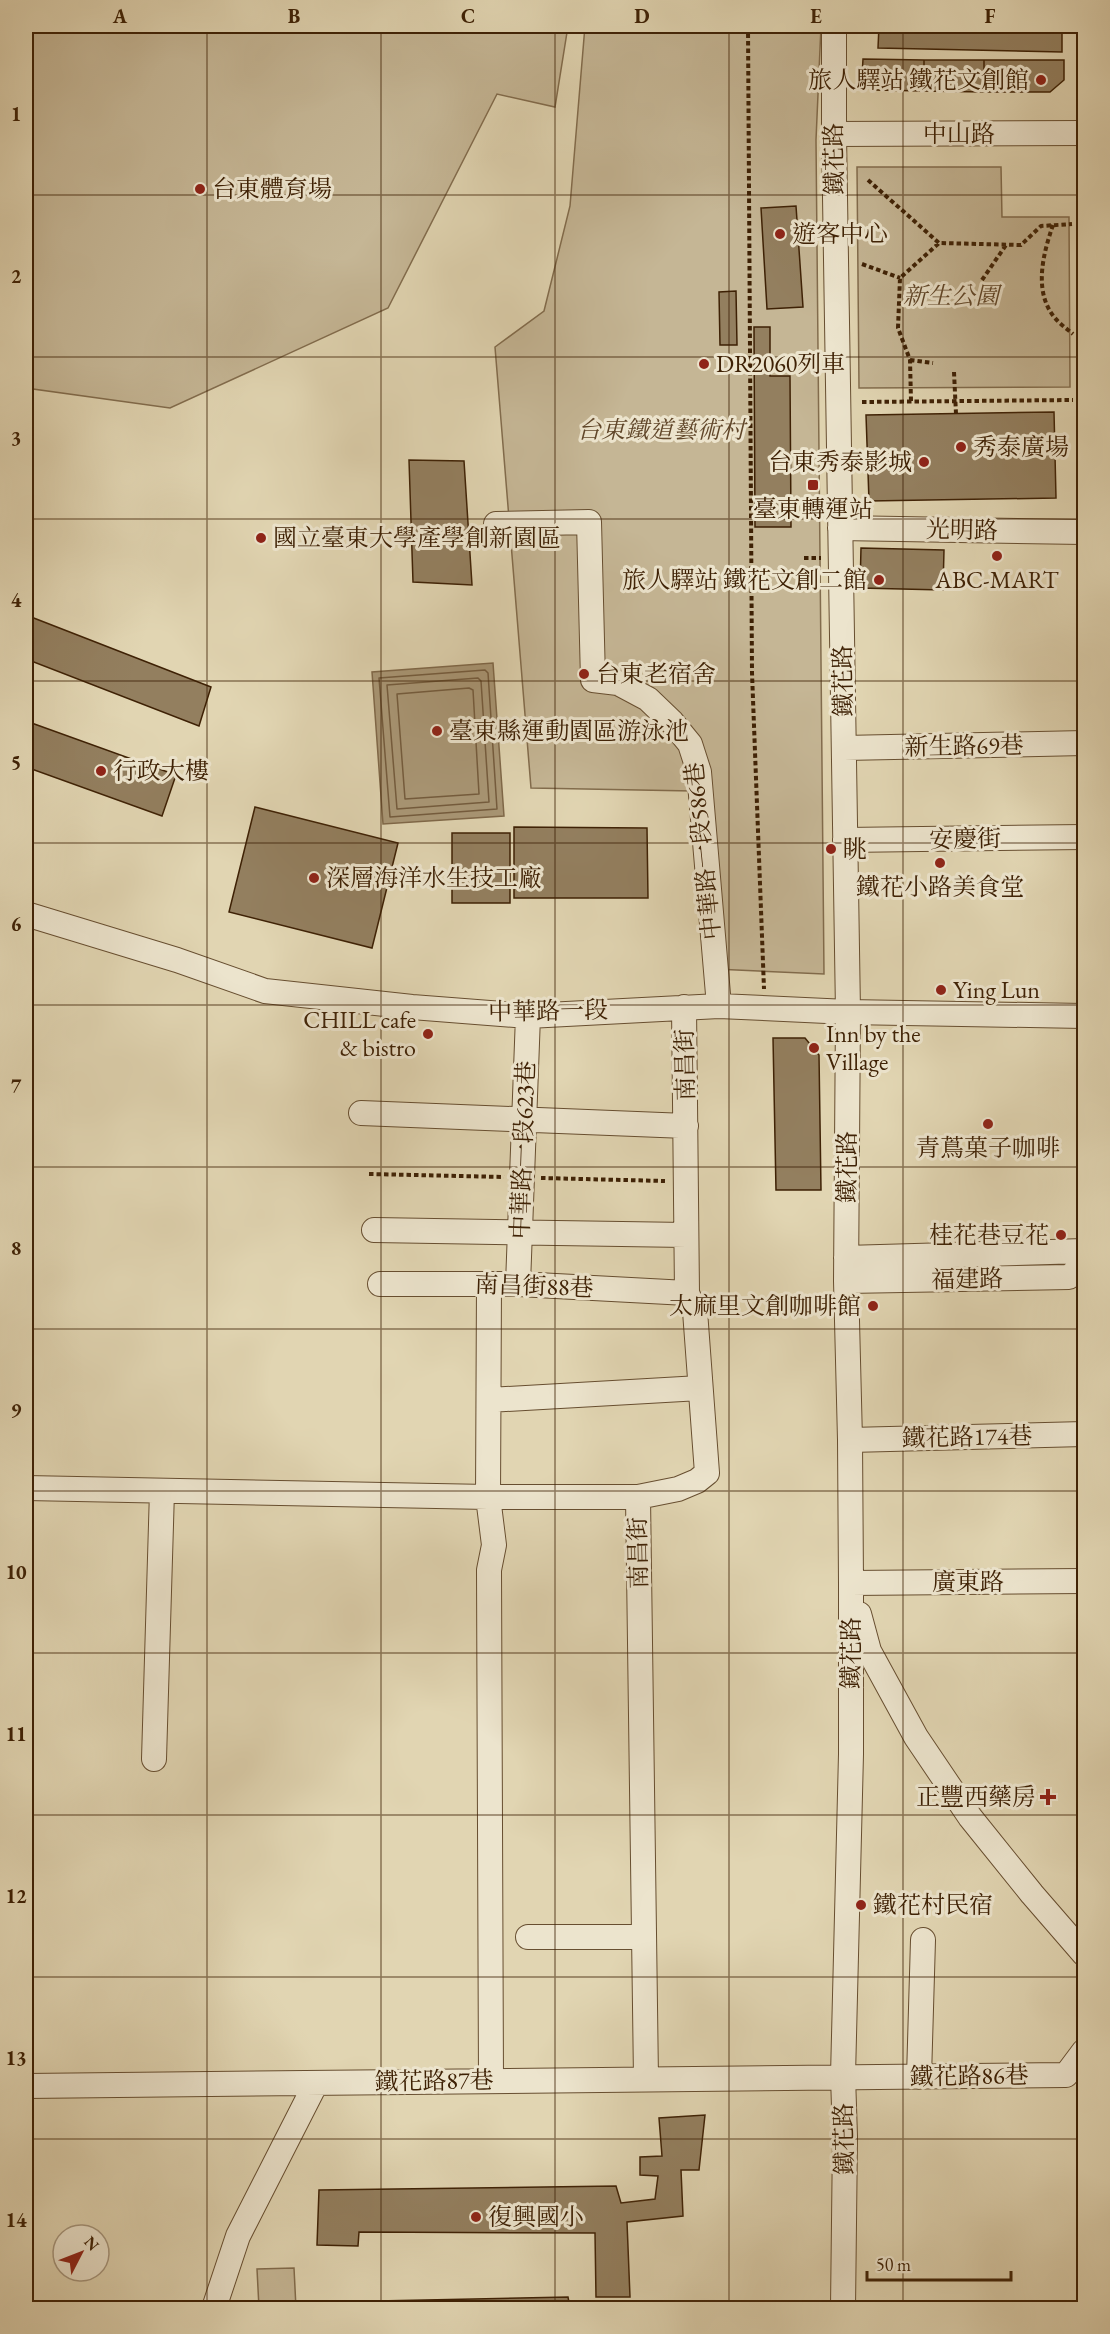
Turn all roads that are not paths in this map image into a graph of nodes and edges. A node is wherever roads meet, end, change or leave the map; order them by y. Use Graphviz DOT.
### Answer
graph roads {
  1 [pos="834,26"];
  2 [pos="834,134"];
  3 [pos="1084,134"];
  4 [pos="496,524"];
  5 [pos="840,528"];
  6 [pos="1084,531"];
  7 [pos="1084,743"];
  8 [pos="844,748"];
  9 [pos="1084,837"];
  10 [pos="845,840"];
  11 [pos="26,914"];
  12 [pos="719,1006"];
  13 [pos="684,1007"];
  14 [pos="848,1012"];
  15 [pos="528,1016"];
  16 [pos="1084,1017"];
  17 [pos="361,1113"];
  18 [pos="523,1119"];
  19 [pos="686,1126"];
  20 [pos="374,1230"];
  21 [pos="520,1232"];
  22 [pos="686,1235"];
  23 [pos="1084,1251"];
  24 [pos="1084,1264"];
  25 [pos="846,1270"];
  26 [pos="380,1284"];
  27 [pos="489,1284"];
  28 [pos="518,1284"];
  29 [pos="687,1293"];
  30 [pos="700,1388"];
  31 [pos="489,1400"];
  32 [pos="1084,1434"];
  33 [pos="850,1440"];
  34 [pos="26,1488"];
  35 [pos="162,1491"];
  36 [pos="488,1497"];
  37 [pos="638,1497"];
  38 [pos="1084,1581"];
  39 [pos="851,1583"];
  40 [pos="154,1759"];
  41 [pos="528,1937"];
  42 [pos="644,1937"];
  43 [pos="923,1940"];
  44 [pos="1084,1954"];
  45 [pos="1084,2051"];
  46 [pos="843,2076"];
  47 [pos="919,2077"];
  48 [pos="646,2079"];
  49 [pos="491,2081"];
  50 [pos="316,2083"];
  51 [pos="26,2086"];
  52 [pos="214,2308"];
  53 [pos="843,2308"];
  1 -- 2 [label="street, 鐵花路"];
  2 -- 3 [label="street, 中山路"];
  2 -- 5 [label="street, 鐵花路"];
  4 -- 12 [label="street, 中華路一段586巷"];
  5 -- 6 [label="street, 光明路"];
  5 -- 8 [label="street, 鐵花路"];
  7 -- 8 [label="street, 新生路69巷"];
  8 -- 10 [label="street, 鐵花路"];
  9 -- 10 [label="street, 安慶街"];
  10 -- 14 [label="street, 鐵花路"];
  11 -- 15 [label="street, 中華路一段"];
  12 -- 13 [label="street, 中華路一段"];
  12 -- 14 [label="street, 中華路一段"];
  13 -- 15 [label="street, 中華路一段"];
  13 -- 19 [label="street, 南昌街"];
  14 -- 16 [label="street, 中華路一段"];
  14 -- 25 [label="street, 鐵花路"];
  15 -- 18 [label="street, 中華路一段623巷"];
  17 -- 18 [label="street"];
  18 -- 19 [label="street"];
  18 -- 21 [label="street, 中華路一段623巷"];
  19 -- 22 [label="street, 南昌街"];
  20 -- 21 [label="street"];
  21 -- 22 [label="street"];
  21 -- 28 [label="street, 中華路一段623巷"];
  22 -- 29 [label="street, 南昌街"];
  23 -- 25 [label="street, 福建路"];
  24 -- 25 [label="street, 福建路"];
  25 -- 33 [label="street, 鐵花路"];
  26 -- 27 [label="street, 南昌街88巷"];
  27 -- 28 [label="street, 南昌街88巷"];
  27 -- 31 [label="street"];
  28 -- 29 [label="street, 南昌街88巷"];
  29 -- 30 [label="street, 南昌街"];
  30 -- 31 [label="street"];
  30 -- 37 [label="street, 南昌街"];
  31 -- 36 [label="street"];
  32 -- 33 [label="street, 鐵花路174巷"];
  33 -- 39 [label="street, 鐵花路"];
  34 -- 35 [label="street"];
  35 -- 36 [label="street"];
  35 -- 40 [label="street"];
  36 -- 37 [label="street"];
  36 -- 49 [label="street"];
  37 -- 42 [label="street, 南昌街"];
  38 -- 39 [label="street, 廣東路"];
  39 -- 44 [label="street"];
  39 -- 46 [label="street, 鐵花路"];
  41 -- 42 [label="street"];
  42 -- 48 [label="street, 南昌街"];
  43 -- 47 [label="street"];
  45 -- 47 [label="street, 鐵花路86巷"];
  46 -- 47 [label="street, 鐵花路86巷"];
  46 -- 48 [label="street, 鐵花路87巷"];
  46 -- 53 [label="street, 鐵花路"];
  48 -- 49 [label="street, 鐵花路87巷"];
  49 -- 50 [label="street, 鐵花路87巷"];
  50 -- 51 [label="street, 鐵花路87巷"];
  50 -- 52 [label="street"];
}
